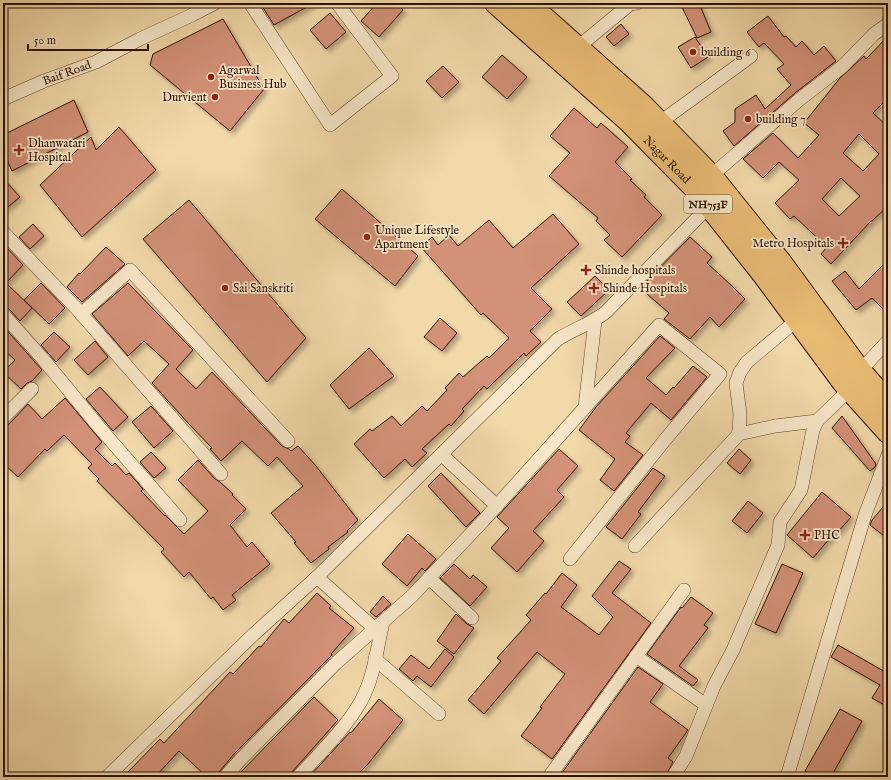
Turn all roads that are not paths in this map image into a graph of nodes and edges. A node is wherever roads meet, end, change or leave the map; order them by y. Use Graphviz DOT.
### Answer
graph roads {
  1 [pos="215,3"];
  2 [pos="250,3"];
  3 [pos="337,3"];
  4 [pos="496,3"];
  5 [pos="527,3"];
  6 [pos="637,3"];
  7 [pos="888,24"];
  8 [pos="577,48"];
  9 [pos="751,56"];
  10 [pos="3,99"];
  11 [pos="659,122"];
  12 [pos="711,176"];
  13 [pos="709,206"];
  14 [pos="3,232"];
  15 [pos="3,314"];
  16 [pos="82,314"];
  17 [pos="797,320"];
  18 [pos="595,321"];
  19 [pos="888,341"];
  20 [pos="860,371"];
  21 [pos="32,389"];
  22 [pos="850,389"];
  23 [pos="888,403"];
  24 [pos="585,406"];
  25 [pos="3,418"];
  26 [pos="817,421"];
  27 [pos="888,432"];
  28 [pos="739,434"];
  29 [pos="288,440"];
  30 [pos="442,454"];
  31 [pos="888,455"];
  32 [pos="221,474"];
  33 [pos="497,506"];
  34 [pos="180,520"];
  35 [pos="635,546"];
  36 [pos="570,559"];
  37 [pos="317,577"];
  38 [pos="429,578"];
  39 [pos="684,590"];
  40 [pos="472,618"];
  41 [pos="379,625"];
  42 [pos="636,656"];
  43 [pos="375,659"];
  44 [pos="706,705"];
  45 [pos="439,714"];
  46 [pos="107,777"];
  47 [pos="225,777"];
  48 [pos="298,777"];
  49 [pos="549,777"];
  50 [pos="673,777"];
  51 [pos="788,777"];
  1 -- 10 [label="street, Baif Road"];
  2 -- 3 [label="street"];
  4 -- 13 [label="highway, Nagar Road / NH753F"];
  5 -- 8 [label="highway, Nagar Road / NH753F"];
  6 -- 8 [label="street"];
  7 -- 12 [label="street"];
  8 -- 11 [label="highway, Nagar Road / NH753F"];
  9 -- 11 [label="street"];
  11 -- 12 [label="highway, Nagar Road / NH753F"];
  12 -- 20 [label="highway, Nagar Road / NH753F"];
  13 -- 17 [label="highway, Nagar Road / NH753F"];
  13 -- 18 [label="street"];
  14 -- 16 [label="street"];
  15 -- 34 [label="street"];
  16 -- 29 [label="street"];
  16 -- 32 [label="street"];
  17 -- 22 [label="highway, Nagar Road / NH753F"];
  17 -- 28 [label="street"];
  18 -- 24 [label="street"];
  18 -- 30 [label="street"];
  19 -- 20 [label="street"];
  20 -- 23 [label="highway, Nagar Road / NH753F"];
  21 -- 25 [label="street"];
  22 -- 26 [label="street"];
  22 -- 27 [label="highway, Nagar Road / NH753F"];
  24 -- 33 [label="street"];
  24 -- 36 [label="street"];
  26 -- 28 [label="street"];
  26 -- 44 [label="street"];
  28 -- 35 [label="street"];
  30 -- 33 [label="street"];
  30 -- 37 [label="street"];
  31 -- 51 [label="street"];
  33 -- 38 [label="street"];
  37 -- 41 [label="street"];
  37 -- 46 [label="street"];
  38 -- 40 [label="street"];
  38 -- 41 [label="street"];
  39 -- 42 [label="street"];
  41 -- 43 [label="street"];
  41 -- 47 [label="street"];
  42 -- 44 [label="street"];
  42 -- 49 [label="street"];
  43 -- 45 [label="street"];
  43 -- 48 [label="street"];
  44 -- 50 [label="street"];
}
